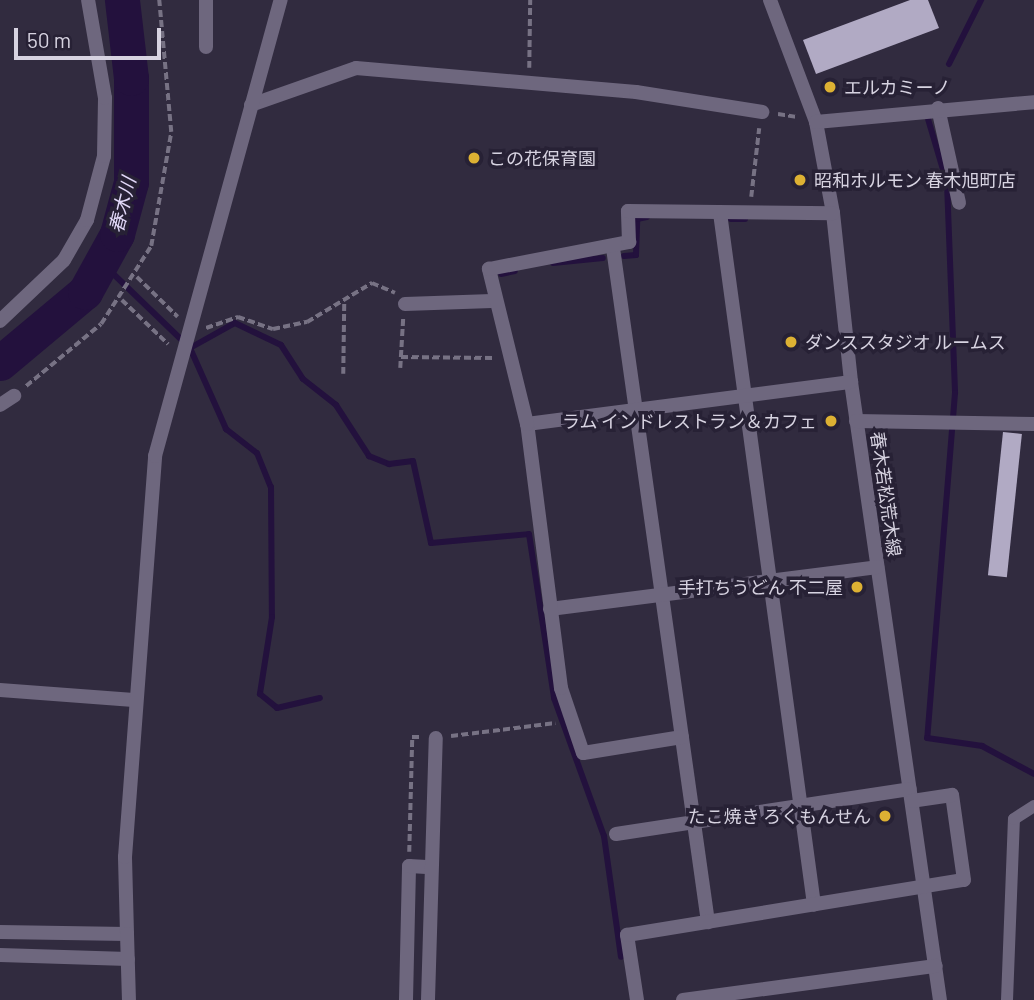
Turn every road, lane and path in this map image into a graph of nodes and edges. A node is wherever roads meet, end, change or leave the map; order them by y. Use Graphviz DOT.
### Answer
graph roads {
  1 [pos="88,0"];
  2 [pos="159,0"];
  3 [pos="206,0"];
  4 [pos="281,0"];
  5 [pos="530,0"];
  6 [pos="770,0"];
  7 [pos="206,47"];
  8 [pos="528,85"];
  9 [pos="1034,102"];
  10 [pos="251,105"];
  11 [pos="938,108"];
  12 [pos="762,112"];
  13 [pos="815,120"];
  14 [pos="959,203"];
  15 [pos="720,213"];
  16 [pos="752,213"];
  17 [pos="833,213"];
  18 [pos="613,248"];
  19 [pos="136,279"];
  20 [pos="123,298"];
  21 [pos="492,300"];
  22 [pos="344,304"];
  23 [pos="405,304"];
  24 [pos="0,321"];
  25 [pos="187,326"];
  26 [pos="202,331"];
  27 [pos="181,351"];
  28 [pos="401,357"];
  29 [pos="514,358"];
  30 [pos="401,368"];
  31 [pos="344,374"];
  32 [pos="850,382"];
  33 [pos="745,395"];
  34 [pos="13,396"];
  35 [pos="0,405"];
  36 [pos="635,410"];
  37 [pos="856,421"];
  38 [pos="527,424"];
  39 [pos="1034,424"];
  40 [pos="877,567"];
  41 [pos="770,581"];
  42 [pos="662,595"];
  43 [pos="550,609"];
  44 [pos="0,690"];
  45 [pos="134,700"];
  46 [pos="558,723"];
  47 [pos="682,737"];
  48 [pos="436,738"];
  49 [pos="911,795"];
  50 [pos="800,806"];
  51 [pos="1034,806"];
  52 [pos="694,822"];
  53 [pos="616,834"];
  54 [pos="409,866"];
  55 [pos="431,867"];
  56 [pos="925,887"];
  57 [pos="814,905"];
  58 [pos="708,922"];
  59 [pos="0,932"];
  60 [pos="127,934"];
  61 [pos="0,955"];
  62 [pos="128,959"];
  63 [pos="936,966"];
  64 [pos="783,993"];
  65 [pos="130,1000"];
  66 [pos="406,1000"];
  67 [pos="428,1000"];
  68 [pos="637,1000"];
  69 [pos="683,1000"];
  70 [pos="940,1000"];
  71 [pos="1007,1000"];
  1 -- 24 [label="street"];
  2 -- 19 [label="path"];
  3 -- 7 [label="street"];
  4 -- 10 [label="street"];
  5 -- 8 [label="path"];
  6 -- 13 [label="street, 春木若松荒木線"];
  8 -- 10 [label="street"];
  8 -- 12 [label="street"];
  9 -- 11 [label="street"];
  10 -- 25 [label="street"];
  11 -- 13 [label="street"];
  11 -- 14 [label="street"];
  12 -- 13 [label="path"];
  12 -- 16 [label="path"];
  13 -- 17 [label="street, 春木若松荒木線"];
  15 -- 16 [label="street"];
  15 -- 18 [label="street"];
  15 -- 33 [label="street"];
  16 -- 17 [label="street"];
  17 -- 32 [label="street, 春木若松荒木線"];
  18 -- 21 [label="street"];
  18 -- 36 [label="street"];
  19 -- 20 [label="path"];
  19 -- 25 [label="path"];
  20 -- 27 [label="path"];
  20 -- 34 [label="path"];
  21 -- 23 [label="street"];
  21 -- 29 [label="street"];
  22 -- 23 [label="path"];
  22 -- 26 [label="path"];
  22 -- 31 [label="path"];
  23 -- 28 [label="path"];
  25 -- 26 [label="street"];
  25 -- 27 [label="street"];
  27 -- 45 [label="street"];
  28 -- 29 [label="path"];
  28 -- 30 [label="path"];
  29 -- 38 [label="street"];
  32 -- 33 [label="street"];
  32 -- 37 [label="street, 春木若松荒木線"];
  33 -- 36 [label="street"];
  33 -- 41 [label="street"];
  34 -- 35 [label="street"];
  36 -- 38 [label="street"];
  36 -- 42 [label="street"];
  37 -- 39 [label="street"];
  37 -- 40 [label="street, 春木若松荒木線"];
  38 -- 43 [label="street"];
  40 -- 41 [label="street"];
  40 -- 49 [label="street, 春木若松荒木線"];
  41 -- 42 [label="street"];
  41 -- 50 [label="street"];
  42 -- 43 [label="street"];
  42 -- 47 [label="street"];
  43 -- 47 [label="street"];
  44 -- 45 [label="street"];
  45 -- 60 [label="street"];
  46 -- 48 [label="path"];
  47 -- 52 [label="street"];
  48 -- 54 [label="path"];
  48 -- 55 [label="street"];
  49 -- 50 [label="street"];
  49 -- 56 [label="street, 春木若松荒木線"];
  49 -- 56 [label="street"];
  50 -- 52 [label="street"];
  50 -- 57 [label="street"];
  51 -- 71 [label="lane"];
  52 -- 53 [label="street"];
  52 -- 58 [label="street"];
  54 -- 55 [label="street"];
  54 -- 66 [label="street"];
  55 -- 67 [label="street"];
  56 -- 57 [label="street"];
  56 -- 63 [label="street, 春木若松荒木線"];
  57 -- 58 [label="street"];
  58 -- 68 [label="street"];
  59 -- 60 [label="street"];
  60 -- 62 [label="street"];
  61 -- 62 [label="street"];
  62 -- 65 [label="street"];
  63 -- 64 [label="street"];
  63 -- 70 [label="street, 春木若松荒木線"];
  64 -- 69 [label="street"];
}
